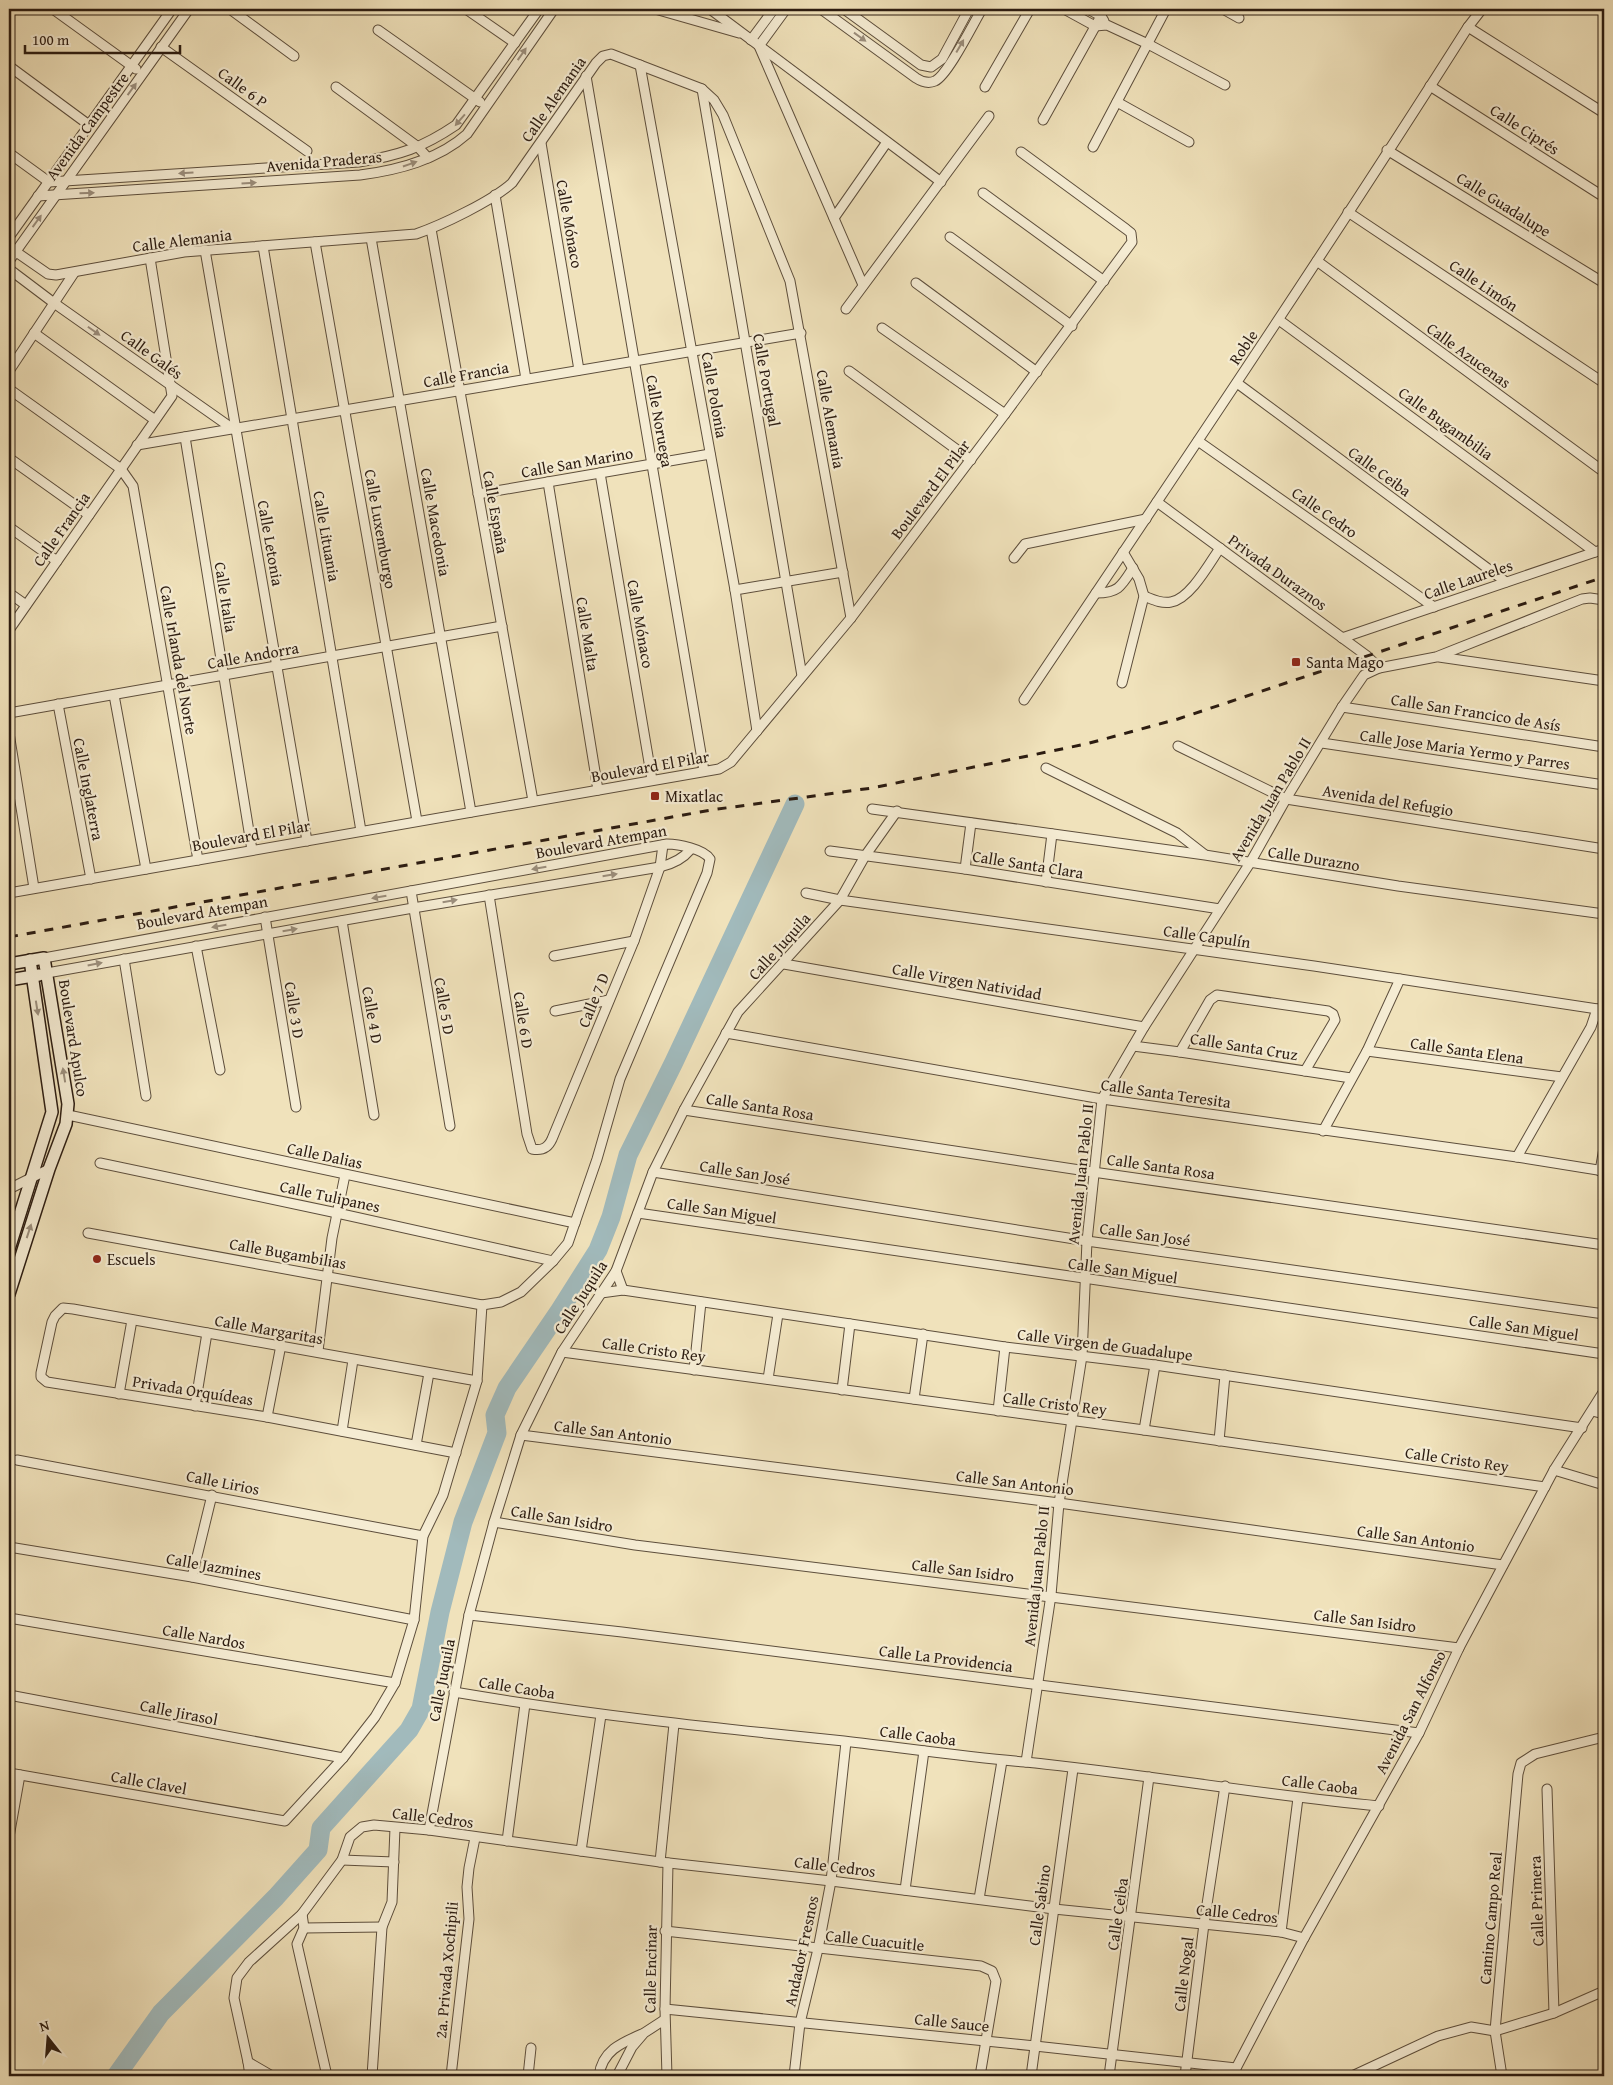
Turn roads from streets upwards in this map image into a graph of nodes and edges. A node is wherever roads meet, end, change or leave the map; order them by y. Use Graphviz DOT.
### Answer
graph roads {
  1 [pos="53,9"];
  2 [pos="172,9"];
  3 [pos="189,9"];
  4 [pos="230,9"];
  5 [pos="466,9"];
  6 [pos="539,9"];
  7 [pos="554,9"];
  8 [pos="655,9"];
  9 [pos="710,9"];
  10 [pos="774,9"];
  11 [pos="786,9"];
  12 [pos="821,9"];
  13 [pos="844,9"];
  14 [pos="969,9"];
  15 [pos="982,9"];
  16 [pos="1030,9"];
  17 [pos="1064,9"];
  18 [pos="1088,9"];
  19 [pos="1166,9"];
  20 [pos="1223,9"];
  21 [pos="1482,9"];
  22 [pos="1101,16"];
  23 [pos="1239,18"];
  24 [pos="1107,25"];
  25 [pos="1095,26"];
  26 [pos="1468,27"];
  27 [pos="378,30"];
  28 [pos="747,37"];
  29 [pos="515,43"];
  30 [pos="1148,44"];
  31 [pos="759,46"];
  32 [pos="161,47"];
  33 [pos="294,56"];
  34 [pos="131,65"];
  35 [pos="640,65"];
  36 [pos="9,66"];
  37 [pos="931,67"];
  38 [pos="142,74"];
  39 [pos="586,76"];
  40 [pos="936,81"];
  41 [pos="1225,85"];
  42 [pos="1430,86"];
  43 [pos="336,87"];
  44 [pos="985,87"];
  45 [pos="702,89"];
  46 [pos="476,99"];
  47 [pos="1117,102"];
  48 [pos="486,106"];
  49 [pos="1604,113"];
  50 [pos="989,116"];
  51 [pos="1043,120"];
  52 [pos="89,125"];
  53 [pos="540,142"];
  54 [pos="887,142"];
  55 [pos="1189,142"];
  56 [pos="418,147"];
  57 [pos="1093,147"];
  58 [pos="1387,150"];
  59 [pos="307,151"];
  60 [pos="1021,152"];
  61 [pos="9,153"];
  62 [pos="428,158"];
  63 [pos="112,177"];
  64 [pos="67,179"];
  65 [pos="48,182"];
  66 [pos="941,182"];
  67 [pos="111,192"];
  68 [pos="983,193"];
  69 [pos="56,194"];
  70 [pos="495,195"];
  71 [pos="38,196"];
  72 [pos="1604,197"];
  73 [pos="1348,212"];
  74 [pos="834,218"];
  75 [pos="431,229"];
  76 [pos="9,237"];
  77 [pos="950,237"];
  78 [pos="371,238"];
  79 [pos="315,242"];
  80 [pos="263,246"];
  81 [pos="12,249"];
  82 [pos="205,250"];
  83 [pos="150,258"];
  84 [pos="9,261"];
  85 [pos="1317,261"];
  86 [pos="9,269"];
  87 [pos="74,272"];
  88 [pos="1104,281"];
  89 [pos="916,283"];
  90 [pos="1604,283"];
  91 [pos="864,285"];
  92 [pos="54,303"];
  93 [pos="846,309"];
  94 [pos="1279,320"];
  95 [pos="1072,326"];
  96 [pos="882,328"];
  97 [pos="801,333"];
  98 [pos="34,334"];
  99 [pos="745,342"];
  100 [pos="692,351"];
  101 [pos="634,361"];
  102 [pos="579,370"];
  103 [pos="9,371"];
  104 [pos="850,371"];
  105 [pos="1037,372"];
  106 [pos="526,380"];
  107 [pos="1237,383"];
  108 [pos="1604,383"];
  109 [pos="170,386"];
  110 [pos="9,389"];
  111 [pos="459,391"];
  112 [pos="399,401"];
  113 [pos="345,410"];
  114 [pos="1006,414"];
  115 [pos="292,419"];
  116 [pos="155,420"];
  117 [pos="235,429"];
  118 [pos="185,437"];
  119 [pos="1198,440"];
  120 [pos="137,445"];
  121 [pos="710,454"];
  122 [pos="9,458"];
  123 [pos="971,460"];
  124 [pos="652,464"];
  125 [pos="121,469"];
  126 [pos="1604,472"];
  127 [pos="600,473"];
  128 [pos="548,482"];
  129 [pos="478,494"];
  130 [pos="1157,502"];
  131 [pos="89,515"];
  132 [pos="1146,519"];
  133 [pos="9,527"];
  134 [pos="1220,548"];
  135 [pos="1600,550"];
  136 [pos="1123,552"];
  137 [pos="1014,558"];
  138 [pos="57,561"];
  139 [pos="1132,568"];
  140 [pos="843,572"];
  141 [pos="786,581"];
  142 [pos="1506,582"];
  143 [pos="735,590"];
  144 [pos="1096,592"];
  145 [pos="9,593"];
  146 [pos="1144,596"];
  147 [pos="1604,600"];
  148 [pos="26,605"];
  149 [pos="1434,607"];
  150 [pos="851,618"];
  151 [pos="502,626"];
  152 [pos="9,630"];
  153 [pos="441,637"];
  154 [pos="1342,638"];
  155 [pos="386,647"];
  156 [pos="332,656"];
  157 [pos="1436,657"];
  158 [pos="276,666"];
  159 [pos="1379,668"];
  160 [pos="224,675"];
  161 [pos="802,676"];
  162 [pos="1604,681"];
  163 [pos="1122,683"];
  164 [pos="169,685"];
  165 [pos="114,695"];
  166 [pos="1024,700"];
  167 [pos="58,704"];
  168 [pos="1342,707"];
  169 [pos="9,713"];
  170 [pos="757,731"];
  171 [pos="9,733"];
  172 [pos="1322,743"];
  173 [pos="1178,746"];
  174 [pos="1604,747"];
  175 [pos="1046,768"];
  176 [pos="704,771"];
  177 [pos="652,780"];
  178 [pos="1604,785"];
  179 [pos="598,790"];
  180 [pos="1286,799"];
  181 [pos="533,801"];
  182 [pos="872,809"];
  183 [pos="471,812"];
  184 [pos="897,812"];
  185 [pos="417,822"];
  186 [pos="971,823"];
  187 [pos="361,831"];
  188 [pos="1052,834"];
  189 [pos="307,841"];
  190 [pos="663,845"];
  191 [pos="1604,849"];
  192 [pos="252,850"];
  193 [pos="690,850"];
  194 [pos="830,851"];
  195 [pos="1205,855"];
  196 [pos="865,856"];
  197 [pos="198,860"];
  198 [pos="1250,863"];
  199 [pos="660,867"];
  200 [pos="146,869"];
  201 [pos="965,869"];
  202 [pos="91,879"];
  203 [pos="1046,882"];
  204 [pos="34,888"];
  205 [pos="411,891"];
  206 [pos="9,893"];
  207 [pos="806,893"];
  208 [pos="489,895"];
  209 [pos="840,900"];
  210 [pos="413,908"];
  211 [pos="1220,909"];
  212 [pos="1604,914"];
  213 [pos="265,917"];
  214 [pos="342,921"];
  215 [pos="267,933"];
  216 [pos="634,941"];
  217 [pos="196,946"];
  218 [pos="1195,949"];
  219 [pos="554,956"];
  220 [pos="44,958"];
  221 [pos="124,959"];
  222 [pos="30,960"];
  223 [pos="9,964"];
  224 [pos="784,964"];
  225 [pos="47,973"];
  226 [pos="32,976"];
  227 [pos="1400,979"];
  228 [pos="9,980"];
  229 [pos="609,1000"];
  230 [pos="1600,1009"];
  231 [pos="555,1010"];
  232 [pos="1144,1027"];
  233 [pos="726,1033"];
  234 [pos="1133,1046"];
  235 [pos="1367,1051"];
  236 [pos="1180,1052"];
  237 [pos="220,1070"];
  238 [pos="1305,1071"];
  239 [pos="1562,1077"];
  240 [pos="1351,1078"];
  241 [pos="146,1096"];
  242 [pos="1102,1099"];
  243 [pos="296,1107"];
  244 [pos="684,1110"];
  245 [pos="374,1115"];
  246 [pos="68,1116"];
  247 [pos="450,1126"];
  248 [pos="1322,1131"];
  249 [pos="532,1148"];
  250 [pos="1604,1148"];
  251 [pos="1517,1157"];
  252 [pos="100,1163"];
  253 [pos="49,1168"];
  254 [pos="1602,1171"];
  255 [pos="653,1172"];
  256 [pos="1093,1172"];
  257 [pos="345,1175"];
  258 [pos="33,1176"];
  259 [pos="9,1189"];
  260 [pos="337,1213"];
  261 [pos="638,1213"];
  262 [pos="575,1223"];
  263 [pos="88,1233"];
  264 [pos="1087,1242"];
  265 [pos="1604,1245"];
  266 [pos="9,1249"];
  267 [pos="553,1261"];
  268 [pos="616,1271"];
  269 [pos="327,1276"];
  270 [pos="1085,1280"];
  271 [pos="623,1290"];
  272 [pos="9,1294"];
  273 [pos="601,1294"];
  274 [pos="701,1302"];
  275 [pos="482,1305"];
  276 [pos="778,1314"];
  277 [pos="1604,1314"];
  278 [pos="132,1320"];
  279 [pos="850,1324"];
  280 [pos="207,1333"];
  281 [pos="923,1334"];
  282 [pos="281,1346"];
  283 [pos="1005,1347"];
  284 [pos="318,1352"];
  285 [pos="562,1352"];
  286 [pos="1604,1354"];
  287 [pos="1082,1356"];
  288 [pos="353,1360"];
  289 [pos="1155,1365"];
  290 [pos="694,1370"];
  291 [pos="429,1373"];
  292 [pos="1225,1375"];
  293 [pos="41,1377"];
  294 [pos="768,1379"];
  295 [pos="477,1381"];
  296 [pos="842,1390"];
  297 [pos="1604,1391"];
  298 [pos="119,1394"];
  299 [pos="914,1399"];
  300 [pos="196,1406"];
  301 [pos="1592,1410"];
  302 [pos="998,1411"];
  303 [pos="1604,1414"];
  304 [pos="268,1417"];
  305 [pos="1073,1420"];
  306 [pos="1582,1428"];
  307 [pos="342,1430"];
  308 [pos="1144,1430"];
  309 [pos="521,1435"];
  310 [pos="1219,1441"];
  311 [pos="416,1445"];
  312 [pos="456,1453"];
  313 [pos="17,1460"];
  314 [pos="1554,1470"];
  315 [pos="1604,1486"];
  316 [pos="1545,1487"];
  317 [pos="212,1495"];
  318 [pos="1059,1503"];
  319 [pos="494,1522"];
  320 [pos="423,1536"];
  321 [pos="9,1547"];
  322 [pos="1504,1565"];
  323 [pos="192,1577"];
  324 [pos="1051,1596"];
  325 [pos="469,1615"];
  326 [pos="9,1618"];
  327 [pos="414,1620"];
  328 [pos="1458,1648"];
  329 [pos="395,1683"];
  330 [pos="1039,1685"];
  331 [pos="454,1692"];
  332 [pos="9,1695"];
  333 [pos="524,1704"];
  334 [pos="601,1715"];
  335 [pos="674,1724"];
  336 [pos="1418,1732"];
  337 [pos="1604,1737"];
  338 [pos="846,1742"];
  339 [pos="924,1752"];
  340 [pos="343,1758"];
  341 [pos="1002,1761"];
  342 [pos="1026,1762"];
  343 [pos="1073,1768"];
  344 [pos="9,1773"];
  345 [pos="20,1775"];
  346 [pos="1149,1777"];
  347 [pos="1225,1786"];
  348 [pos="1547,1789"];
  349 [pos="1298,1798"];
  350 [pos="1379,1806"];
  351 [pos="395,1828"];
  352 [pos="429,1830"];
  353 [pos="9,1838"];
  354 [pos="475,1838"];
  355 [pos="508,1841"];
  356 [pos="581,1851"];
  357 [pos="342,1860"];
  358 [pos="394,1862"];
  359 [pos="664,1862"];
  360 [pos="831,1881"];
  361 [pos="905,1890"];
  362 [pos="979,1899"];
  363 [pos="1054,1909"];
  364 [pos="302,1914"];
  365 [pos="1132,1917"];
  366 [pos="1204,1924"];
  367 [pos="382,1927"];
  368 [pos="304,1928"];
  369 [pos="665,1931"];
  370 [pos="1281,1932"];
  371 [pos="1304,1938"];
  372 [pos="818,1949"];
  373 [pos="1604,1991"];
  374 [pos="664,2009"];
  375 [pos="1554,2013"];
  376 [pos="664,2020"];
  377 [pos="800,2023"];
  378 [pos="1495,2031"];
  379 [pos="644,2033"];
  380 [pos="986,2041"];
  381 [pos="1035,2046"];
  382 [pos="531,2048"];
  383 [pos="1112,2055"];
  384 [pos="248,2062"];
  385 [pos="1187,2064"];
  386 [pos="1234,2072"];
  387 [pos="250,2076"];
  388 [pos="272,2076"];
  389 [pos="328,2076"];
  390 [pos="372,2076"];
  391 [pos="451,2076"];
  392 [pos="528,2076"];
  393 [pos="599,2076"];
  394 [pos="617,2076"];
  395 [pos="667,2076"];
  396 [pos="794,2076"];
  397 [pos="980,2076"];
  398 [pos="1031,2076"];
  399 [pos="1109,2076"];
  400 [pos="1185,2076"];
  401 [pos="1352,2076"];
  402 [pos="1502,2076"];
  1 -- 34 [label="street"];
  2 -- 34 [label="street, Avenida Campestre"];
  3 -- 32 [label="street, Avenida Campestre"];
  4 -- 33 [label="street"];
  5 -- 29 [label="street"];
  6 -- 29 [label="street, Avenida Praderas"];
  48 -- 7 [label="street, Avenida Praderas, one-way"];
  8 -- 28 [label="street"];
  9 -- 28 [label="street"];
  10 -- 28 [label="street"];
  11 -- 31 [label="street"];
  12 -- 40 [label="street, one-way"];
  13 -- 37 [label="street"];
  14 -- 37 [label="street"];
  40 -- 15 [label="street, one-way"];
  16 -- 44 [label="street"];
  17 -- 25 [label="street"];
  18 -- 22 [label="street"];
  19 -- 30 [label="street"];
  20 -- 23 [label="street"];
  21 -- 26 [label="street, Roble"];
  22 -- 24 [label="street"];
  22 -- 25 [label="street"];
  24 -- 25 [label="street"];
  24 -- 30 [label="street"];
  25 -- 51 [label="street"];
  26 -- 42 [label="street, Roble"];
  26 -- 49 [label="street"];
  27 -- 46 [label="street"];
  28 -- 31 [label="street"];
  29 -- 46 [label="street, Avenida Praderas"];
  30 -- 41 [label="street"];
  30 -- 47 [label="street"];
  31 -- 54 [label="street"];
  31 -- 74 [label="street"];
  32 -- 38 [label="street, Avenida Campestre"];
  32 -- 59 [label="street, Calle 6 P"];
  34 -- 38 [label="street"];
  34 -- 52 [label="street, Avenida Campestre"];
  35 -- 39 [label="street, Calle Alemania"];
  35 -- 45 [label="street, Calle Alemania"];
  35 -- 100 [label="street, Calle Polonia"];
  36 -- 52 [label="street"];
  37 -- 40 [label="street"];
  64 -- 38 [label="street, Avenida Campestre, one-way"];
  39 -- 53 [label="street, Calle Alemania"];
  39 -- 101 [label="street, Calle Noruega"];
  42 -- 58 [label="street, Roble"];
  42 -- 72 [label="street, Calle Ciprés"];
  43 -- 56 [label="street"];
  45 -- 97 [label="street, Calle Alemania"];
  45 -- 99 [label="street, Calle Portugal"];
  46 -- 48 [label="street"];
  46 -- 56 [label="street, Avenida Praderas, one-way"];
  47 -- 55 [label="street"];
  47 -- 57 [label="street"];
  48 -- 62 [label="street, Avenida Praderas"];
  50 -- 66 [label="street"];
  52 -- 65 [label="street, Avenida Campestre"];
  53 -- 70 [label="street, Calle Alemania"];
  53 -- 102 [label="street, Calle Mónaco"];
  54 -- 66 [label="street"];
  54 -- 74 [label="street"];
  56 -- 62 [label="street"];
  56 -- 63 [label="street, Avenida Praderas, one-way"];
  58 -- 73 [label="street, Roble"];
  58 -- 90 [label="street, Calle Guadalupe"];
  60 -- 88 [label="street, Boulevard El Pilar"];
  61 -- 65 [label="street"];
  67 -- 62 [label="street, Avenida Praderas, one-way"];
  63 -- 64 [label="street, Avenida Praderas"];
  63 -- 67 [label="street"];
  64 -- 65 [label="street, Avenida Praderas"];
  64 -- 69 [label="street, Avenida Campestre"];
  65 -- 71 [label="street, Avenida Campestre"];
  66 -- 91 [label="street"];
  69 -- 67 [label="street, Avenida Praderas, one-way"];
  68 -- 88 [label="street"];
  69 -- 71 [label="street, Avenida Praderas"];
  81 -- 69 [label="street, Avenida Campestre, one-way"];
  70 -- 75 [label="street, Calle Alemania"];
  70 -- 106 [label="street"];
  71 -- 76 [label="street, Avenida Campestre"];
  73 -- 85 [label="street, Roble"];
  73 -- 108 [label="street, Calle Limón"];
  74 -- 91 [label="street"];
  75 -- 78 [label="street, Calle Alemania"];
  75 -- 111 [label="street, Calle España"];
  77 -- 95 [label="street"];
  78 -- 79 [label="street, Calle Alemania"];
  78 -- 112 [label="street, Calle Macedonia"];
  79 -- 80 [label="street, Calle Alemania"];
  79 -- 113 [label="street, Calle Luxemburgo"];
  80 -- 82 [label="street, Calle Alemania"];
  80 -- 115 [label="street, Calle Lituania"];
  81 -- 84 [label="street, Avenida Campestre"];
  81 -- 87 [label="street, Calle Alemania"];
  82 -- 83 [label="street, Calle Alemania"];
  82 -- 117 [label="street, Calle Letonia"];
  83 -- 87 [label="street, Calle Alemania"];
  83 -- 109 [label="street"];
  85 -- 94 [label="street, Roble"];
  85 -- 126 [label="street, Calle Azucenas"];
  86 -- 92 [label="street, Calle Galés"];
  87 -- 92 [label="street"];
  88 -- 95 [label="street, Boulevard El Pilar"];
  89 -- 105 [label="street"];
  91 -- 93 [label="street"];
  92 -- 98 [label="street"];
  92 -- 109 [label="street, Calle Galés, one-way"];
  94 -- 107 [label="street, Roble"];
  94 -- 135 [label="street, Calle Bugambilia"];
  95 -- 105 [label="street, Boulevard El Pilar"];
  96 -- 114 [label="street"];
  97 -- 99 [label="street, Calle Francia"];
  97 -- 140 [label="street, Calle Alemania"];
  98 -- 103 [label="street"];
  98 -- 116 [label="street"];
  99 -- 100 [label="street, Calle Francia"];
  99 -- 141 [label="street, Calle Portugal"];
  100 -- 101 [label="street, Calle Francia"];
  100 -- 121 [label="street, Calle Polonia"];
  101 -- 102 [label="street, Calle Francia"];
  101 -- 124 [label="street, Calle Noruega"];
  102 -- 106 [label="street, Calle Francia"];
  104 -- 123 [label="street"];
  105 -- 114 [label="street, Boulevard El Pilar"];
  106 -- 111 [label="street, Calle Francia"];
  107 -- 119 [label="street, Roble"];
  107 -- 142 [label="street, Calle Ceiba"];
  109 -- 116 [label="street, Calle Francia"];
  109 -- 117 [label="street, Calle Galés"];
  110 -- 125 [label="street"];
  111 -- 112 [label="street, Calle Francia"];
  111 -- 129 [label="street, Calle España"];
  112 -- 113 [label="street, Calle Francia"];
  112 -- 153 [label="street, Calle Macedonia"];
  113 -- 115 [label="street, Calle Francia"];
  113 -- 155 [label="street, Calle Luxemburgo"];
  114 -- 123 [label="street, Boulevard El Pilar"];
  115 -- 117 [label="street, Calle Francia"];
  115 -- 156 [label="street, Calle Lituania"];
  116 -- 120 [label="street, Calle Francia"];
  117 -- 118 [label="street, Calle Francia"];
  117 -- 158 [label="street, Calle Letonia"];
  118 -- 120 [label="street, Calle Francia"];
  118 -- 160 [label="street, Calle Italia"];
  119 -- 130 [label="street, Roble"];
  119 -- 149 [label="street, Calle Cedro"];
  120 -- 125 [label="street, Calle Francia"];
  121 -- 124 [label="street, Calle San Marino"];
  121 -- 143 [label="street, Calle Polonia"];
  122 -- 131 [label="street"];
  123 -- 150 [label="street, Boulevard El Pilar"];
  124 -- 127 [label="street, Calle San Marino"];
  124 -- 176 [label="street, Calle Noruega"];
  125 -- 131 [label="street, Calle Francia"];
  125 -- 164 [label="street, Calle Irlanda del Norte"];
  127 -- 128 [label="street, Calle San Marino"];
  127 -- 177 [label="street, Calle Mónaco"];
  128 -- 129 [label="street, Calle San Marino"];
  128 -- 179 [label="street, Calle Malta"];
  129 -- 151 [label="street, Calle España"];
  130 -- 132 [label="street, Roble"];
  130 -- 134 [label="street, Privada Duraznos"];
  131 -- 138 [label="street, Calle Francia"];
  132 -- 136 [label="street, Roble"];
  132 -- 137 [label="street"];
  133 -- 138 [label="street"];
  134 -- 146 [label="street"];
  134 -- 154 [label="street, Privada Duraznos"];
  135 -- 142 [label="street, Calle Laureles"];
  136 -- 139 [label="street"];
  136 -- 144 [label="street, Roble"];
  138 -- 148 [label="street, Calle Francia"];
  139 -- 144 [label="street"];
  139 -- 146 [label="street"];
  140 -- 141 [label="street"];
  140 -- 150 [label="street, Calle Alemania"];
  141 -- 143 [label="street"];
  141 -- 161 [label="street, Calle Portugal"];
  142 -- 149 [label="street, Calle Laureles"];
  143 -- 170 [label="street, Calle Polonia"];
  144 -- 166 [label="street, Roble"];
  145 -- 148 [label="street"];
  146 -- 163 [label="street"];
  147 -- 157 [label="street"];
  148 -- 152 [label="street, Calle Francia"];
  149 -- 154 [label="street, Calle Laureles"];
  150 -- 161 [label="street, Boulevard El Pilar"];
  151 -- 153 [label="street, Calle Andorra"];
  151 -- 181 [label="street, Calle España"];
  153 -- 155 [label="street, Calle Andorra"];
  153 -- 183 [label="street, Calle Macedonia"];
  154 -- 159 [label="street, Privada Duraznos"];
  155 -- 156 [label="street, Calle Andorra"];
  155 -- 185 [label="street, Calle Luxemburgo"];
  156 -- 158 [label="street, Calle Andorra"];
  156 -- 187 [label="street, Calle Lituania"];
  157 -- 159 [label="street"];
  157 -- 162 [label="street"];
  158 -- 160 [label="street, Calle Andorra"];
  158 -- 189 [label="street, Calle Letonia"];
  159 -- 168 [label="street, Avenida Juan Pablo II"];
  160 -- 164 [label="street, Calle Andorra"];
  160 -- 192 [label="street, Calle Italia"];
  161 -- 170 [label="street, Boulevard El Pilar"];
  164 -- 165 [label="street, Calle Andorra"];
  164 -- 197 [label="street, Calle Irlanda del Norte"];
  165 -- 167 [label="street, Calle Andorra"];
  165 -- 200 [label="street"];
  167 -- 169 [label="street, Calle Andorra"];
  167 -- 202 [label="street, Calle Inglaterra"];
  168 -- 172 [label="street, Avenida Juan Pablo II"];
  168 -- 174 [label="street, Calle San Francico de Asís"];
  170 -- 176 [label="street, Boulevard El Pilar"];
  171 -- 204 [label="street"];
  172 -- 178 [label="street, Calle Jose Maria Yermo y Parres"];
  172 -- 180 [label="street, Avenida Juan Pablo II"];
  173 -- 180 [label="street, Avenida del Refugio"];
  175 -- 195 [label="street"];
  176 -- 177 [label="street, Boulevard El Pilar"];
  177 -- 179 [label="street, Boulevard El Pilar"];
  179 -- 181 [label="street, Boulevard El Pilar"];
  180 -- 191 [label="street, Avenida del Refugio"];
  180 -- 198 [label="street, Avenida Juan Pablo II"];
  181 -- 183 [label="street, Boulevard El Pilar"];
  182 -- 184 [label="street, Calle Durazno"];
  183 -- 185 [label="street, Boulevard El Pilar"];
  184 -- 186 [label="street, Calle Durazno"];
  184 -- 196 [label="street, Calle Juquila"];
  185 -- 187 [label="street, Boulevard El Pilar"];
  186 -- 188 [label="street, Calle Durazno"];
  186 -- 201 [label="street"];
  187 -- 189 [label="street, Boulevard El Pilar"];
  188 -- 195 [label="street, Calle Durazno"];
  188 -- 203 [label="street"];
  189 -- 192 [label="street, Boulevard El Pilar"];
  190 -- 193 [label="street, Boulevard Atempan"];
  190 -- 199 [label="street, Calle 7 D"];
  190 -- 205 [label="street, Boulevard Atempan, one-way"];
  192 -- 197 [label="street, Boulevard El Pilar"];
  193 -- 199 [label="street, Boulevard Atempan"];
  193 -- 262 [label="street"];
  194 -- 196 [label="street, Calle Santa Clara"];
  195 -- 198 [label="street, Calle Durazno"];
  196 -- 201 [label="street, Calle Santa Clara"];
  196 -- 209 [label="street, Calle Juquila"];
  197 -- 200 [label="street, Boulevard El Pilar"];
  198 -- 211 [label="street, Avenida Juan Pablo II"];
  198 -- 212 [label="street, Calle Durazno"];
  208 -- 199 [label="street, Boulevard Atempan, one-way"];
  199 -- 216 [label="street, Calle 7 D"];
  200 -- 202 [label="street, Boulevard El Pilar"];
  201 -- 203 [label="street, Calle Santa Clara"];
  202 -- 204 [label="street, Boulevard El Pilar"];
  203 -- 211 [label="street, Calle Santa Clara"];
  204 -- 206 [label="street, Boulevard El Pilar"];
  205 -- 210 [label="street, Calle 5 D"];
  205 -- 213 [label="street, Boulevard Atempan, one-way"];
  207 -- 209 [label="street, Calle Capulín"];
  210 -- 208 [label="street, Boulevard Atempan, one-way"];
  208 -- 249 [label="street, Calle 6 D"];
  209 -- 218 [label="street, Calle Capulín"];
  209 -- 224 [label="street, Calle Juquila"];
  210 -- 214 [label="street, Boulevard Atempan"];
  210 -- 247 [label="street, Calle 5 D"];
  211 -- 218 [label="street, Avenida Juan Pablo II"];
  213 -- 215 [label="street, Calle 3 D"];
  213 -- 220 [label="street, Boulevard Atempan, one-way"];
  215 -- 214 [label="street, Boulevard Atempan, one-way"];
  214 -- 245 [label="street, Calle 4 D"];
  215 -- 217 [label="street, Boulevard Atempan"];
  215 -- 243 [label="street, Calle 3 D"];
  216 -- 219 [label="street"];
  216 -- 229 [label="street, Calle 7 D"];
  217 -- 221 [label="street, Boulevard Atempan"];
  217 -- 237 [label="street"];
  218 -- 227 [label="street, Calle Capulín"];
  218 -- 232 [label="street, Avenida Juan Pablo II"];
  220 -- 222 [label="street, Boulevard Atempan"];
  220 -- 225 [label="street, Boulevard Apulco"];
  225 -- 221 [label="street, Boulevard Atempan, one-way"];
  221 -- 241 [label="street"];
  222 -- 223 [label="street, Boulevard Atempan"];
  222 -- 226 [label="street, Boulevard Apulco"];
  224 -- 232 [label="street, Calle Virgen Natividad"];
  224 -- 233 [label="street, Calle Juquila"];
  225 -- 226 [label="street, Boulevard Atempan"];
  246 -- 225 [label="street, Boulevard Apulco, one-way"];
  226 -- 228 [label="street, Boulevard Atempan"];
  226 -- 258 [label="street, Boulevard Apulco, one-way"];
  227 -- 230 [label="street, Calle Capulín"];
  227 -- 235 [label="street"];
  229 -- 231 [label="street"];
  229 -- 249 [label="street, Calle 7 D"];
  230 -- 239 [label="street"];
  232 -- 234 [label="street, Avenida Juan Pablo II"];
  233 -- 242 [label="street, Calle Santa Teresita"];
  233 -- 244 [label="street, Calle Juquila"];
  234 -- 236 [label="street, Calle Santa Cruz"];
  234 -- 242 [label="street, Avenida Juan Pablo II"];
  235 -- 239 [label="street, Calle Santa Elena"];
  235 -- 240 [label="street"];
  236 -- 238 [label="street, Calle Santa Cruz"];
  236 -- 238 [label="street"];
  238 -- 240 [label="street, Calle Santa Cruz"];
  239 -- 251 [label="street"];
  240 -- 248 [label="street"];
  242 -- 248 [label="street, Calle Santa Teresita"];
  242 -- 256 [label="street, Avenida Juan Pablo II"];
  244 -- 255 [label="street, Calle Juquila"];
  244 -- 256 [label="street, Calle Santa Rosa"];
  246 -- 253 [label="street, Boulevard Apulco"];
  246 -- 257 [label="street, Calle Dalias"];
  248 -- 251 [label="street, Calle Santa Teresita"];
  250 -- 254 [label="street"];
  251 -- 254 [label="street, Calle Santa Teresita"];
  252 -- 260 [label="street, Calle Tulipanes"];
  253 -- 258 [label="street"];
  272 -- 253 [label="street, Boulevard Apulco, one-way"];
  255 -- 261 [label="street, Calle Juquila"];
  255 -- 264 [label="street, Calle San José"];
  256 -- 264 [label="street, Avenida Juan Pablo II"];
  256 -- 265 [label="street, Calle Santa Rosa"];
  257 -- 260 [label="street"];
  257 -- 262 [label="street, Calle Dalias"];
  258 -- 259 [label="street"];
  258 -- 266 [label="street, Boulevard Apulco"];
  260 -- 267 [label="street, Calle Tulipanes"];
  260 -- 269 [label="street"];
  261 -- 268 [label="street, Calle Juquila"];
  261 -- 270 [label="street, Calle San Miguel"];
  262 -- 267 [label="street"];
  263 -- 269 [label="street, Calle Bugambilias"];
  264 -- 270 [label="street, Avenida Juan Pablo II"];
  264 -- 277 [label="street, Calle San José"];
  267 -- 275 [label="street"];
  268 -- 271 [label="street"];
  268 -- 273 [label="street, Calle Juquila"];
  269 -- 275 [label="street, Calle Bugambilias"];
  269 -- 284 [label="street"];
  270 -- 286 [label="street, Calle San Miguel"];
  270 -- 287 [label="street, Avenida Juan Pablo II"];
  271 -- 273 [label="street, Calle Virgen de Guadalupe"];
  271 -- 274 [label="street, Calle Virgen de Guadalupe"];
  273 -- 285 [label="street, Calle Juquila"];
  274 -- 276 [label="street, Calle Virgen de Guadalupe"];
  274 -- 290 [label="street"];
  275 -- 295 [label="street"];
  276 -- 279 [label="street, Calle Virgen de Guadalupe"];
  276 -- 294 [label="street"];
  278 -- 280 [label="street, Calle Margaritas"];
  278 -- 293 [label="street, Calle Margaritas"];
  278 -- 298 [label="street"];
  279 -- 281 [label="street, Calle Virgen de Guadalupe"];
  279 -- 296 [label="street"];
  280 -- 282 [label="street, Calle Margaritas"];
  280 -- 300 [label="street"];
  281 -- 283 [label="street, Calle Virgen de Guadalupe"];
  281 -- 299 [label="street"];
  282 -- 284 [label="street, Calle Margaritas"];
  282 -- 304 [label="street"];
  283 -- 287 [label="street, Calle Virgen de Guadalupe"];
  283 -- 302 [label="street"];
  284 -- 288 [label="street, Calle Margaritas"];
  285 -- 290 [label="street, Calle Cristo Rey"];
  285 -- 309 [label="street, Calle Juquila"];
  287 -- 289 [label="street, Calle Virgen de Guadalupe"];
  287 -- 305 [label="street, Avenida Juan Pablo II"];
  288 -- 291 [label="street, Calle Margaritas"];
  288 -- 307 [label="street"];
  289 -- 292 [label="street, Calle Virgen de Guadalupe"];
  289 -- 308 [label="street"];
  290 -- 294 [label="street, Calle Cristo Rey"];
  291 -- 295 [label="street, Calle Margaritas"];
  291 -- 311 [label="street"];
  292 -- 306 [label="street, Calle Virgen de Guadalupe"];
  292 -- 310 [label="street"];
  293 -- 298 [label="street, Privada Orquídeas"];
  294 -- 296 [label="street, Calle Cristo Rey"];
  295 -- 312 [label="street"];
  296 -- 299 [label="street, Calle Cristo Rey"];
  297 -- 301 [label="street, Avenida San Alfonso"];
  298 -- 300 [label="street, Privada Orquídeas"];
  299 -- 302 [label="street, Calle Cristo Rey"];
  300 -- 304 [label="street, Privada Orquídeas"];
  301 -- 303 [label="street"];
  301 -- 306 [label="street, Avenida San Alfonso"];
  302 -- 305 [label="street, Calle Cristo Rey"];
  304 -- 307 [label="street, Privada Orquídeas"];
  305 -- 308 [label="street, Calle Cristo Rey"];
  305 -- 318 [label="street, Avenida Juan Pablo II"];
  306 -- 314 [label="street, Avenida San Alfonso"];
  307 -- 311 [label="street, Privada Orquídeas"];
  308 -- 310 [label="street, Calle Cristo Rey"];
  309 -- 318 [label="street, Calle San Antonio"];
  309 -- 319 [label="street, Calle Juquila"];
  310 -- 316 [label="street, Calle Cristo Rey"];
  311 -- 312 [label="street, Privada Orquídeas"];
  312 -- 320 [label="street"];
  313 -- 317 [label="street, Calle Lirios"];
  314 -- 315 [label="street"];
  314 -- 316 [label="street, Avenida San Alfonso"];
  316 -- 322 [label="street, Avenida San Alfonso"];
  317 -- 320 [label="street, Calle Lirios"];
  317 -- 323 [label="street"];
  318 -- 322 [label="street, Calle San Antonio"];
  318 -- 324 [label="street, Avenida Juan Pablo II"];
  319 -- 324 [label="street, Calle San Isidro"];
  319 -- 325 [label="street, Calle Juquila"];
  320 -- 327 [label="street"];
  321 -- 323 [label="street, Calle Jazmines"];
  322 -- 328 [label="street, Avenida San Alfonso"];
  323 -- 327 [label="street, Calle Jazmines"];
  324 -- 328 [label="street, Calle San Isidro"];
  324 -- 330 [label="street, Avenida Juan Pablo II"];
  325 -- 330 [label="street, Calle La Providencia"];
  325 -- 331 [label="street, Calle Juquila"];
  326 -- 329 [label="street, Calle Nardos"];
  327 -- 329 [label="street"];
  328 -- 336 [label="street, Avenida San Alfonso"];
  329 -- 340 [label="street"];
  330 -- 336 [label="street, Calle La Providencia"];
  330 -- 342 [label="street, Avenida Juan Pablo II"];
  331 -- 333 [label="street, Calle Caoba"];
  331 -- 352 [label="street, Calle Juquila"];
  332 -- 340 [label="street, Calle Jirasol"];
  333 -- 334 [label="street, Calle Caoba"];
  333 -- 355 [label="street"];
  334 -- 335 [label="street, Calle Caoba"];
  334 -- 356 [label="street"];
  335 -- 338 [label="street, Calle Caoba"];
  335 -- 359 [label="street, Calle Encinar"];
  336 -- 350 [label="street, Avenida San Alfonso"];
  337 -- 378 [label="street, Camino Campo Real"];
  338 -- 339 [label="street, Calle Caoba"];
  338 -- 360 [label="street, Andador Fresnos"];
  339 -- 341 [label="street, Calle Caoba"];
  339 -- 361 [label="street"];
  340 -- 345 [label="street, Calle Clavel"];
  341 -- 342 [label="street, Calle Caoba"];
  341 -- 362 [label="street"];
  342 -- 343 [label="street, Calle Caoba"];
  343 -- 346 [label="street, Calle Caoba"];
  343 -- 363 [label="street, Calle Sabino"];
  344 -- 345 [label="street, Calle Clavel"];
  345 -- 353 [label="street"];
  346 -- 347 [label="street, Calle Caoba"];
  346 -- 365 [label="street, Calle Ceiba"];
  347 -- 349 [label="street, Calle Caoba"];
  347 -- 366 [label="street, Calle Nogal"];
  348 -- 375 [label="street, Calle Primera"];
  349 -- 350 [label="street, Calle Caoba"];
  349 -- 370 [label="street"];
  350 -- 371 [label="street, Avenida San Alfonso"];
  351 -- 352 [label="street, Calle Cedros"];
  351 -- 357 [label="street, Calle Cedros"];
  351 -- 358 [label="street"];
  352 -- 354 [label="street, Calle Cedros"];
  354 -- 355 [label="street, Calle Cedros"];
  354 -- 391 [label="street, 2a. Privada Xochipili"];
  355 -- 356 [label="street, Calle Cedros"];
  356 -- 359 [label="street, Calle Cedros"];
  357 -- 358 [label="street"];
  357 -- 364 [label="street"];
  358 -- 367 [label="street"];
  359 -- 360 [label="street, Calle Cedros"];
  359 -- 369 [label="street, Calle Encinar"];
  360 -- 361 [label="street, Calle Cedros"];
  360 -- 372 [label="street, Andador Fresnos"];
  361 -- 362 [label="street, Calle Cedros"];
  362 -- 363 [label="street, Calle Cedros"];
  363 -- 365 [label="street, Calle Cedros"];
  363 -- 381 [label="street, Calle Sabino"];
  364 -- 368 [label="street"];
  364 -- 384 [label="street"];
  365 -- 366 [label="street, Calle Cedros"];
  365 -- 383 [label="street, Calle Ceiba"];
  366 -- 370 [label="street, Calle Cedros"];
  366 -- 385 [label="street, Calle Nogal"];
  367 -- 368 [label="street"];
  367 -- 390 [label="street"];
  368 -- 389 [label="street"];
  369 -- 372 [label="street, Calle Cuacuitle"];
  369 -- 374 [label="street, Calle Encinar"];
  370 -- 371 [label="street, Calle Cedros"];
  371 -- 386 [label="street, Avenida San Alfonso"];
  372 -- 377 [label="street, Andador Fresnos"];
  372 -- 380 [label="street, Calle Cuacuitle"];
  373 -- 375 [label="street"];
  374 -- 376 [label="street, Calle Encinar"];
  374 -- 377 [label="street, Calle Sauce"];
  375 -- 378 [label="street"];
  376 -- 379 [label="street"];
  376 -- 395 [label="street, Calle Encinar"];
  377 -- 380 [label="street, Calle Sauce"];
  377 -- 396 [label="street, Andador Fresnos"];
  378 -- 401 [label="street"];
  378 -- 402 [label="street, Camino Campo Real"];
  379 -- 393 [label="street"];
  379 -- 394 [label="street"];
  380 -- 381 [label="street, Calle Sauce"];
  380 -- 397 [label="street"];
  381 -- 383 [label="street, Calle Sauce"];
  381 -- 398 [label="street, Calle Sabino"];
  382 -- 392 [label="street"];
  383 -- 385 [label="street, Calle Sauce"];
  383 -- 399 [label="street, Calle Ceiba"];
  384 -- 387 [label="street"];
  384 -- 388 [label="street"];
  385 -- 386 [label="street, Calle Sauce"];
  385 -- 400 [label="street, Calle Nogal"];
}
